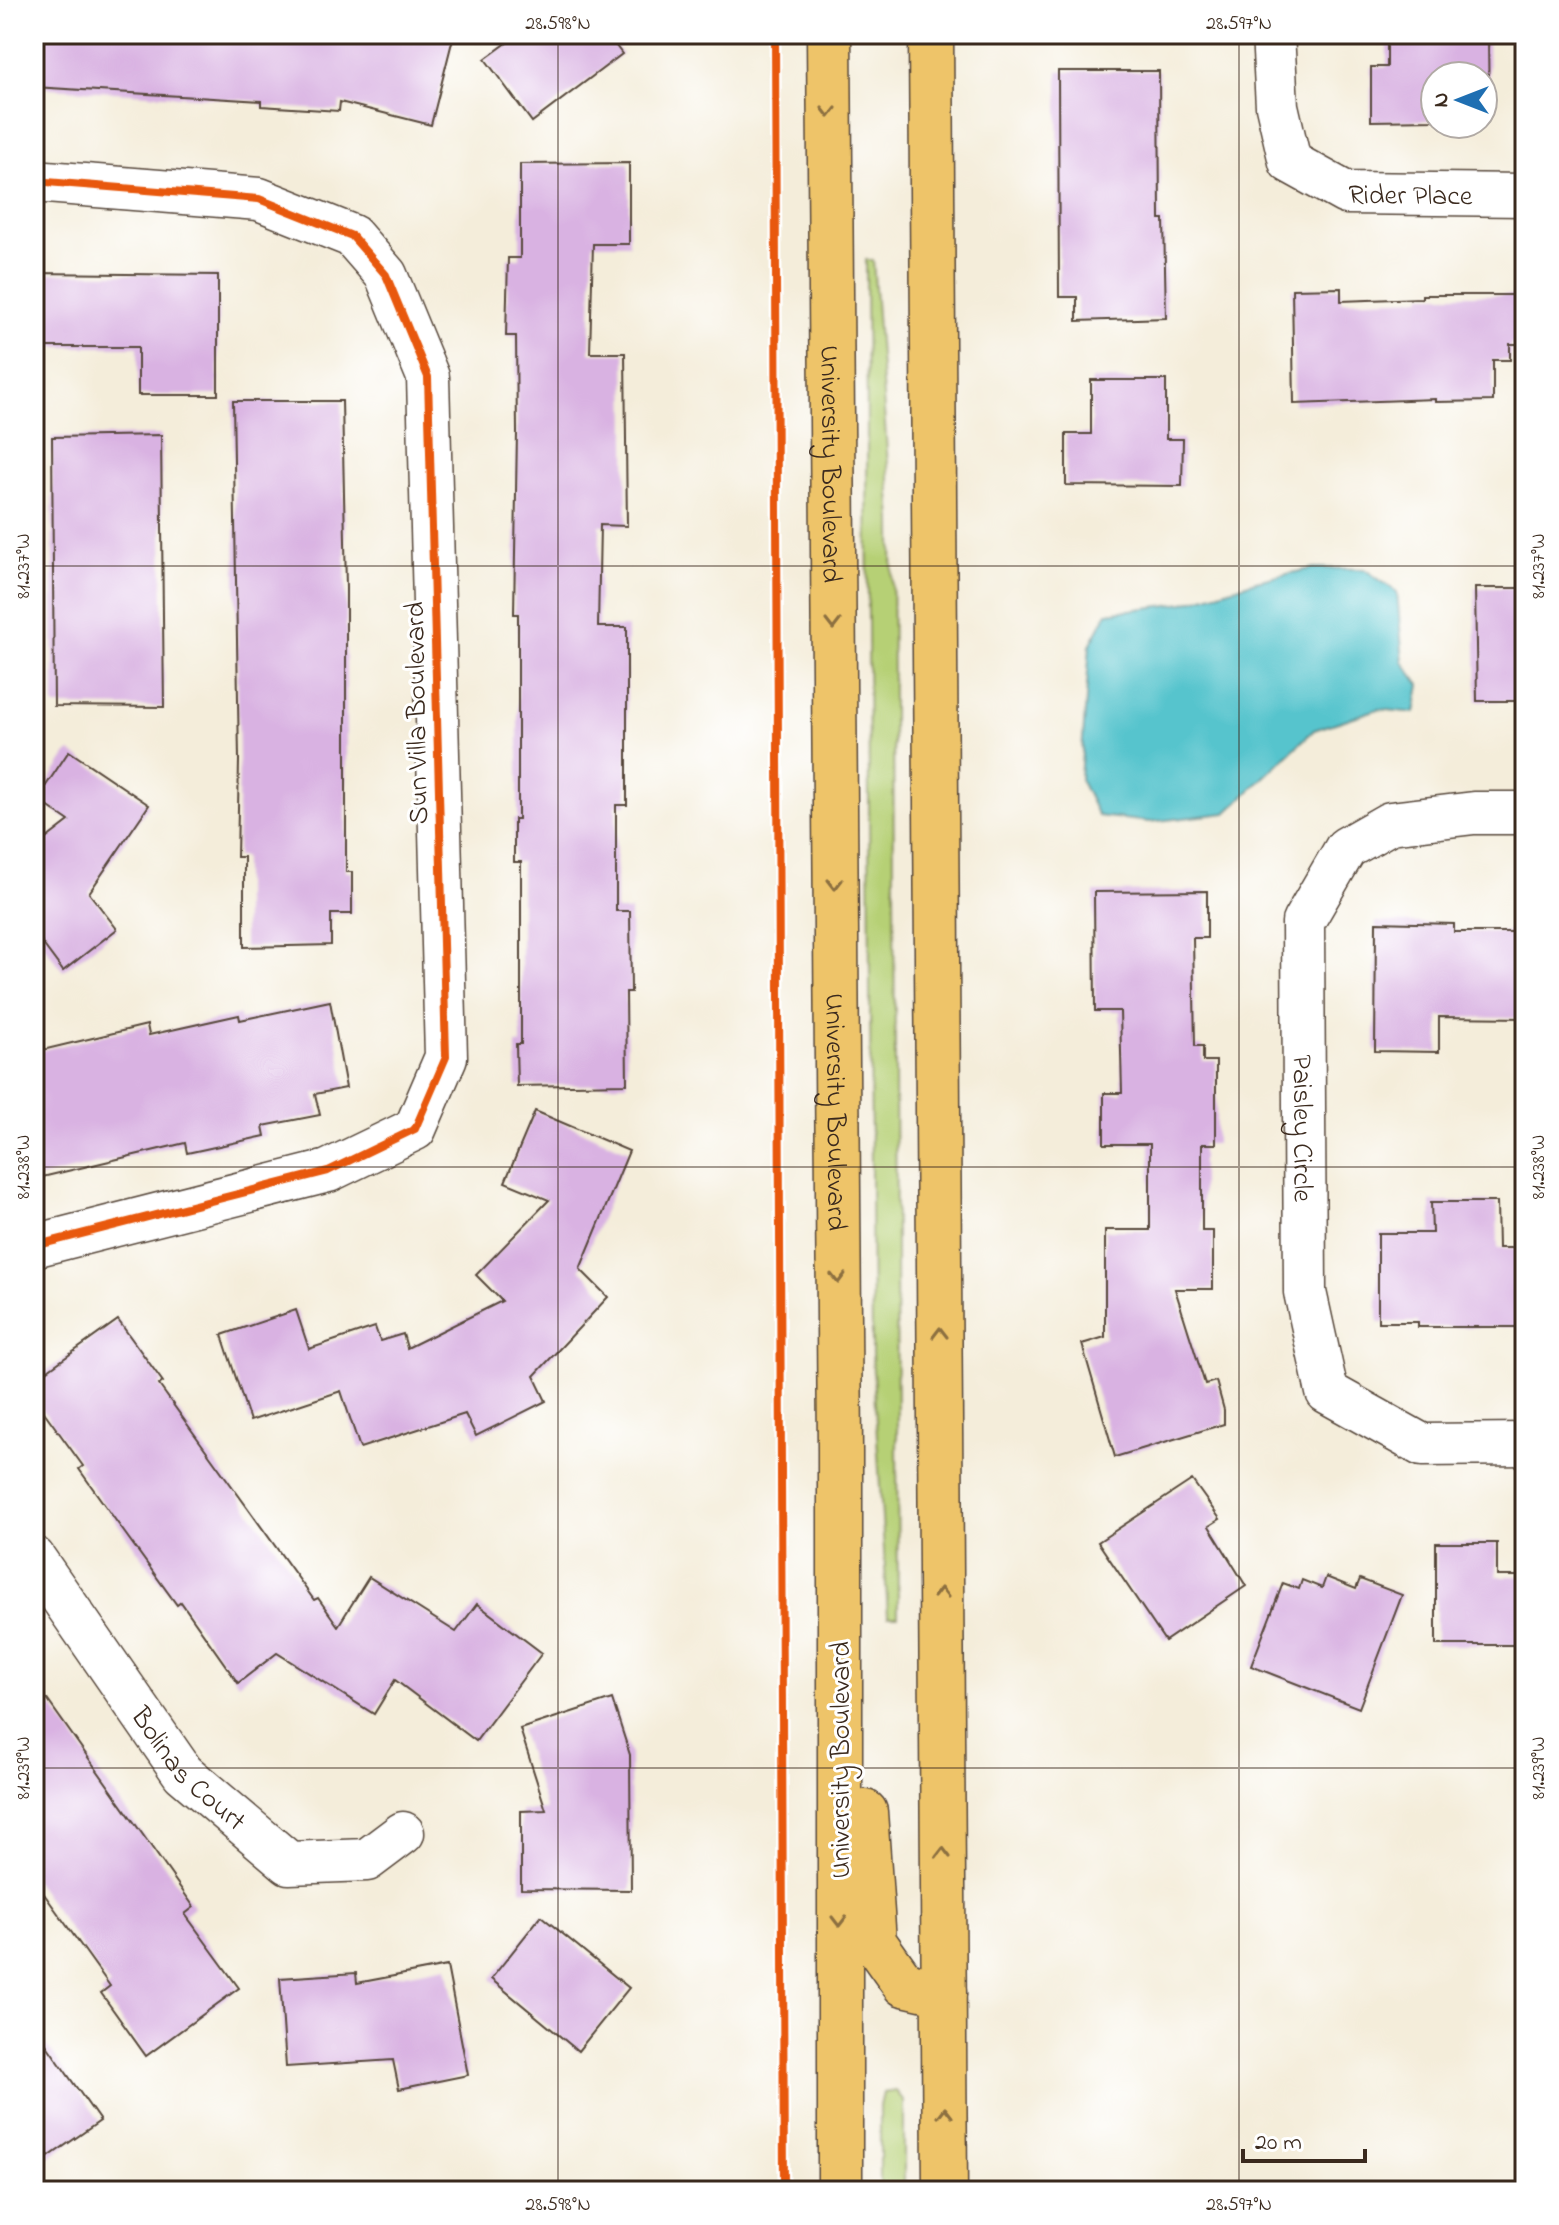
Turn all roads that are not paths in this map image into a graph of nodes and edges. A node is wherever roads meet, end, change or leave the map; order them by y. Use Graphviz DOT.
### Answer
graph roads {
  1 [pos="829,34"];
  2 [pos="931,34"];
  3 [pos="1273,34"];
  4 [pos="34,181"];
  5 [pos="1525,195"];
  6 [pos="1525,813"];
  7 [pos="34,1246"];
  8 [pos="1525,1444"];
  9 [pos="840,1451"];
  10 [pos="34,1558"];
  11 [pos="403,1833"];
  12 [pos="944,1993"];
  13 [pos="840,2191"];
  14 [pos="945,2191"];
  1 -- 9 [label="main road, University Boulevard, one-way"];
  12 -- 2 [label="main road, one-way"];
  3 -- 5 [label="street, Rider Place"];
  4 -- 7 [label="street, Sun Villa Boulevard"];
  6 -- 8 [label="street, Paisley Circle"];
  9 -- 12 [label="main road"];
  9 -- 13 [label="main road, University Boulevard, one-way"];
  10 -- 11 [label="street, Bolinas Court"];
  14 -- 12 [label="main road, one-way"];
}
